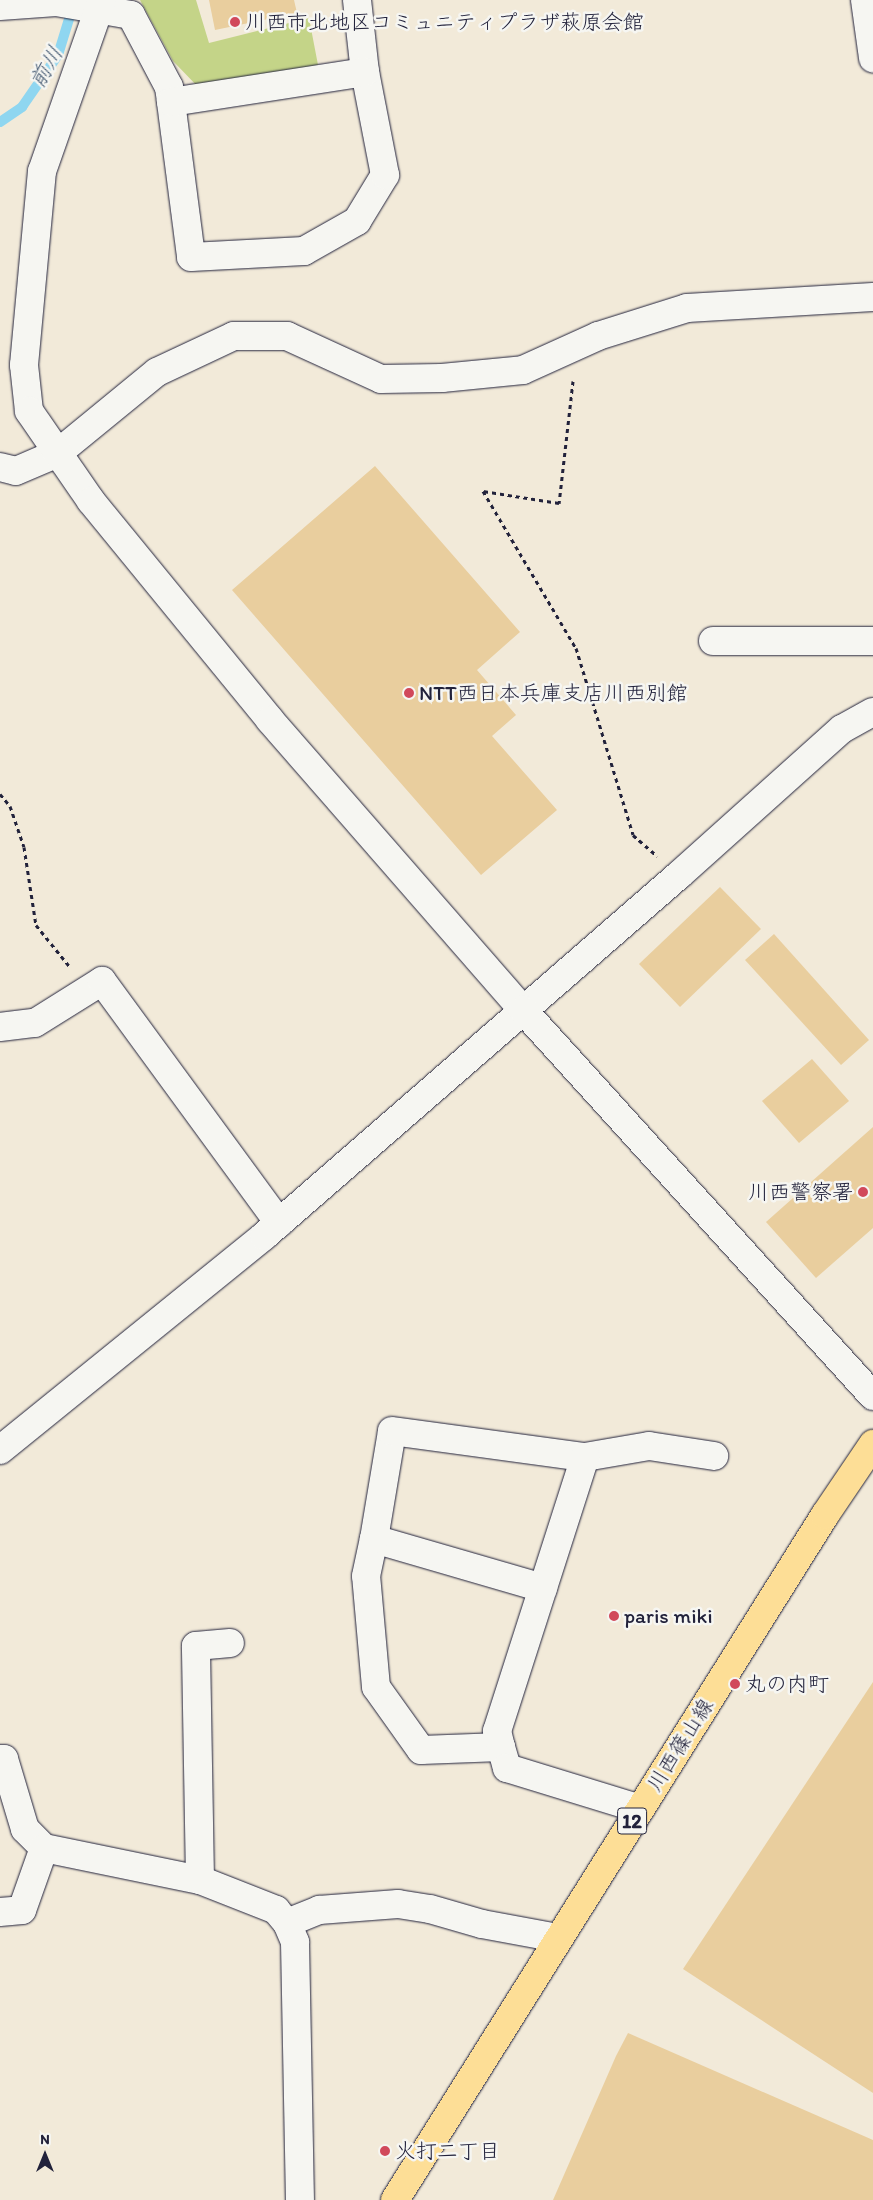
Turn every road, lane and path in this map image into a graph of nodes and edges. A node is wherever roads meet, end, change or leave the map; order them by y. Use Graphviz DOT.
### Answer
graph roads {
  1 [pos="357,0"];
  2 [pos="865,0"];
  3 [pos="100,4"];
  4 [pos="0,6"];
  5 [pos="873,58"];
  6 [pos="365,72"];
  7 [pos="171,102"];
  8 [pos="873,297"];
  9 [pos="577,346"];
  10 [pos="58,453"];
  11 [pos="0,467"];
  12 [pos="713,641"];
  13 [pos="873,641"];
  14 [pos="873,712"];
  15 [pos="0,794"];
  16 [pos="679,875"];
  17 [pos="88,990"];
  18 [pos="523,1010"];
  19 [pos="0,1027"];
  20 [pos="279,1223"];
  21 [pos="873,1396"];
  22 [pos="873,1444"];
  23 [pos="0,1450"];
  24 [pos="714,1456"];
  25 [pos="585,1457"];
  26 [pos="374,1540"];
  27 [pos="543,1588"];
  28 [pos="230,1644"];
  29 [pos="501,1747"];
  30 [pos="0,1759"];
  31 [pos="640,1809"];
  32 [pos="44,1848"];
  33 [pos="200,1880"];
  34 [pos="0,1912"];
  35 [pos="287,1923"];
  36 [pos="558,1938"];
  37 [pos="300,2200"];
  38 [pos="395,2200"];
  1 -- 6 [label="street"];
  2 -- 5 [label="street"];
  3 -- 4 [label="street"];
  3 -- 7 [label="street"];
  3 -- 10 [label="street"];
  6 -- 7 [label="street"];
  6 -- 7 [label="street"];
  8 -- 9 [label="street"];
  9 -- 10 [label="street"];
  9 -- 16 [label="path"];
  10 -- 11 [label="street"];
  10 -- 18 [label="street"];
  12 -- 13 [label="street"];
  14 -- 16 [label="street"];
  15 -- 17 [label="path"];
  16 -- 18 [label="street"];
  17 -- 19 [label="street"];
  17 -- 20 [label="street"];
  18 -- 20 [label="street"];
  18 -- 21 [label="street"];
  20 -- 23 [label="street"];
  22 -- 31 [label="main road, 川西篠山線 / 12"];
  24 -- 25 [label="street"];
  25 -- 26 [label="street"];
  25 -- 27 [label="street"];
  26 -- 27 [label="street"];
  26 -- 29 [label="street"];
  27 -- 29 [label="street"];
  28 -- 33 [label="street"];
  29 -- 31 [label="street"];
  30 -- 32 [label="street"];
  31 -- 36 [label="main road, 川西篠山線 / 12"];
  32 -- 33 [label="street"];
  32 -- 34 [label="street"];
  33 -- 35 [label="street"];
  35 -- 36 [label="street"];
  35 -- 37 [label="street"];
  36 -- 38 [label="main road, 川西篠山線 / 12"];
}
